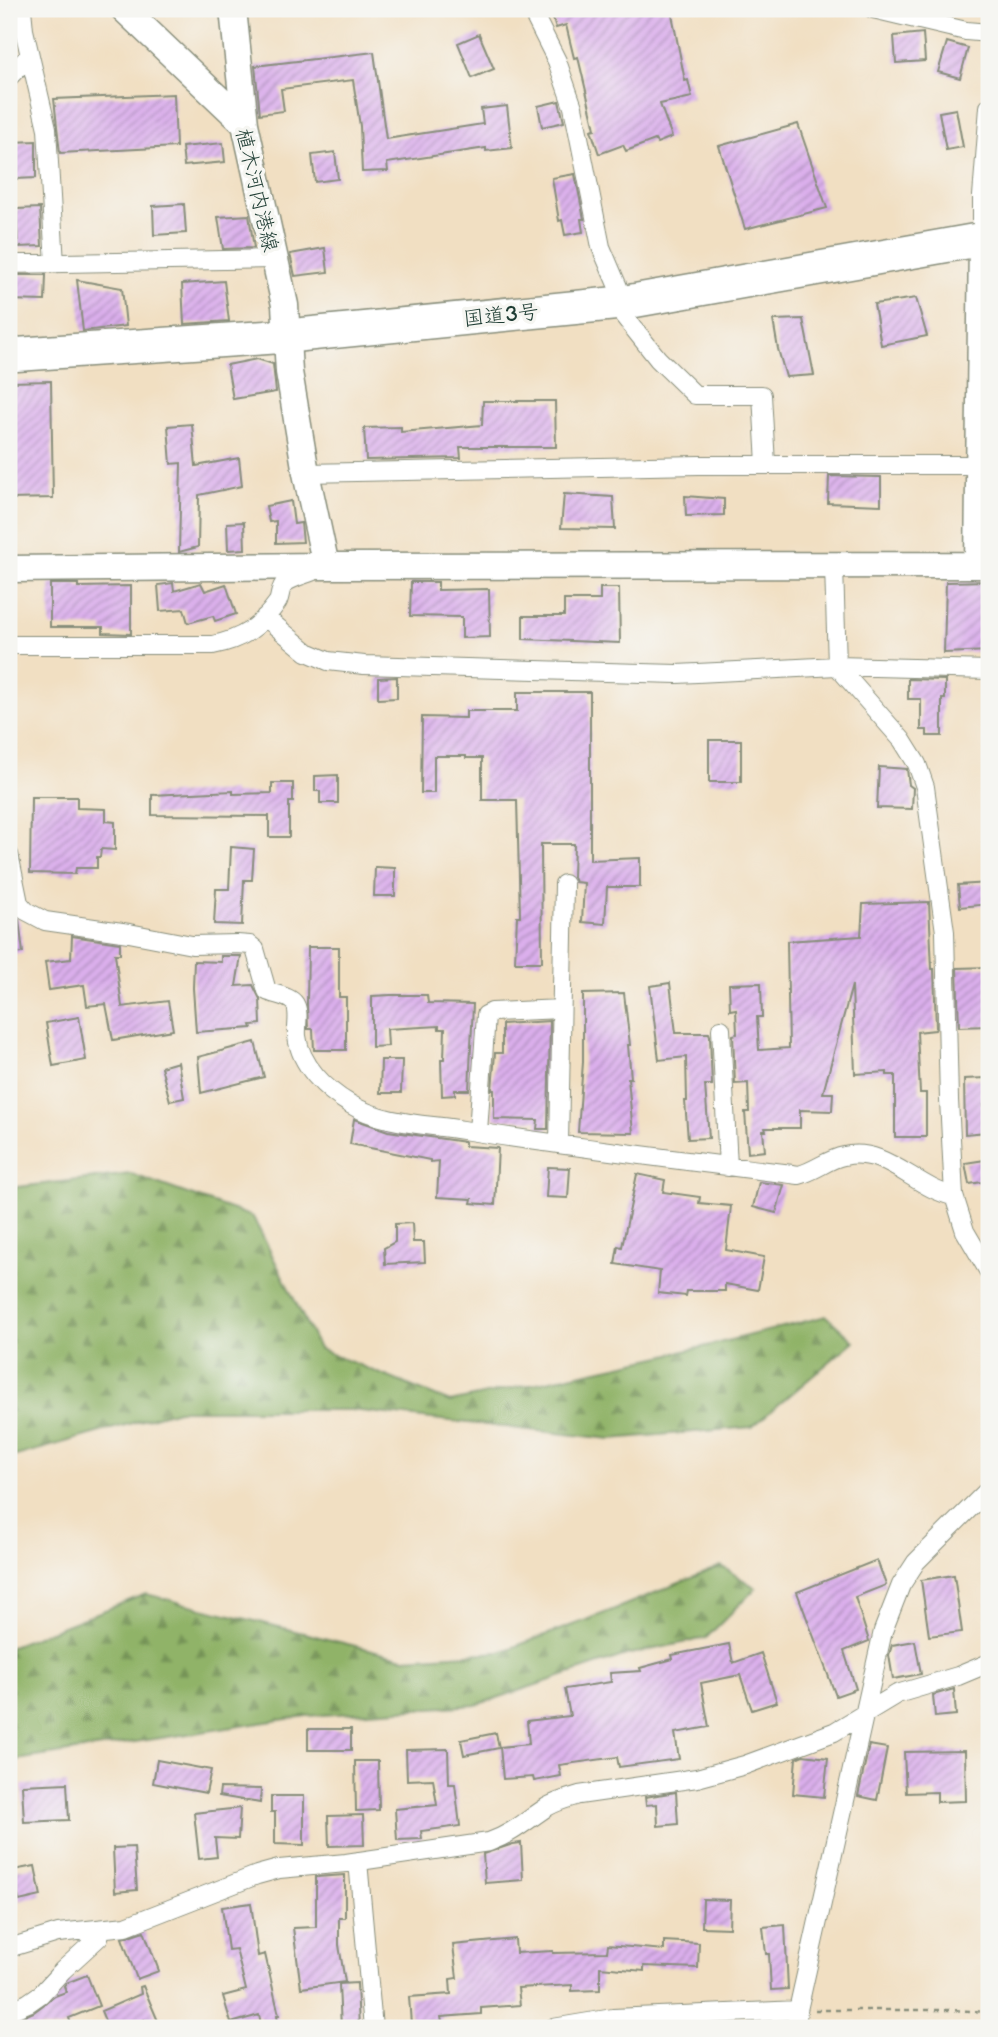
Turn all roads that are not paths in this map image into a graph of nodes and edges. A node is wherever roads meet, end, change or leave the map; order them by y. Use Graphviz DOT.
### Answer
graph roads {
  1 [pos="22,9"];
  2 [pos="124,9"];
  3 [pos="233,9"];
  4 [pos="531,9"];
  5 [pos="873,9"];
  6 [pos="989,33"];
  7 [pos="30,55"];
  8 [pos="9,77"];
  9 [pos="989,107"];
  10 [pos="245,124"];
  11 [pos="986,238"];
  12 [pos="273,259"];
  13 [pos="9,264"];
  14 [pos="55,264"];
  15 [pos="621,303"];
  16 [pos="288,336"];
  17 [pos="9,355"];
  18 [pos="766,464"];
  19 [pos="983,465"];
  20 [pos="306,473"];
  21 [pos="984,565"];
  22 [pos="326,566"];
  23 [pos="834,566"];
  24 [pos="9,569"];
  25 [pos="265,617"];
  26 [pos="9,645"];
  27 [pos="837,666"];
  28 [pos="989,670"];
  29 [pos="9,854"];
  30 [pos="564,884"];
  31 [pos="561,1009"];
  32 [pos="721,1029"];
  33 [pos="478,1132"];
  34 [pos="559,1144"];
  35 [pos="728,1167"];
  36 [pos="954,1196"];
  37 [pos="989,1272"];
  38 [pos="989,1489"];
  39 [pos="989,1663"];
  40 [pos="866,1713"];
  41 [pos="358,1861"];
  42 [pos="101,1929"];
  43 [pos="9,1948"];
  44 [pos="9,2011"];
  45 [pos="797,2019"];
  46 [pos="373,2028"];
  47 [pos="552,2028"];
  1 -- 7 [label="street"];
  2 -- 10 [label="street, 植木河内港線"];
  3 -- 10 [label="street"];
  4 -- 15 [label="street"];
  5 -- 6 [label="street"];
  7 -- 8 [label="street"];
  7 -- 14 [label="street"];
  9 -- 11 [label="street"];
  10 -- 12 [label="street, 植木河内港線"];
  11 -- 15 [label="highway, 国道3号"];
  11 -- 19 [label="street"];
  12 -- 14 [label="street"];
  12 -- 16 [label="street, 植木河内港線"];
  13 -- 14 [label="street"];
  15 -- 16 [label="highway, 国道3号"];
  15 -- 18 [label="street"];
  16 -- 17 [label="highway, 国道3号"];
  16 -- 20 [label="street, 植木河内港線"];
  18 -- 19 [label="street"];
  18 -- 20 [label="street"];
  19 -- 21 [label="street"];
  20 -- 22 [label="street, 植木河内港線"];
  21 -- 23 [label="street"];
  22 -- 23 [label="street"];
  22 -- 24 [label="street"];
  22 -- 25 [label="street"];
  23 -- 27 [label="street"];
  25 -- 26 [label="street"];
  25 -- 27 [label="street"];
  27 -- 28 [label="street"];
  27 -- 36 [label="street"];
  29 -- 33 [label="street"];
  30 -- 31 [label="street"];
  31 -- 33 [label="street"];
  31 -- 34 [label="street"];
  32 -- 35 [label="street"];
  33 -- 34 [label="street"];
  34 -- 35 [label="street"];
  35 -- 36 [label="street"];
  36 -- 37 [label="street"];
  38 -- 40 [label="street"];
  39 -- 40 [label="street"];
  40 -- 41 [label="street"];
  40 -- 45 [label="street"];
  41 -- 42 [label="street"];
  41 -- 46 [label="street"];
  42 -- 43 [label="street"];
  42 -- 44 [label="street"];
  45 -- 47 [label="street"];
}
